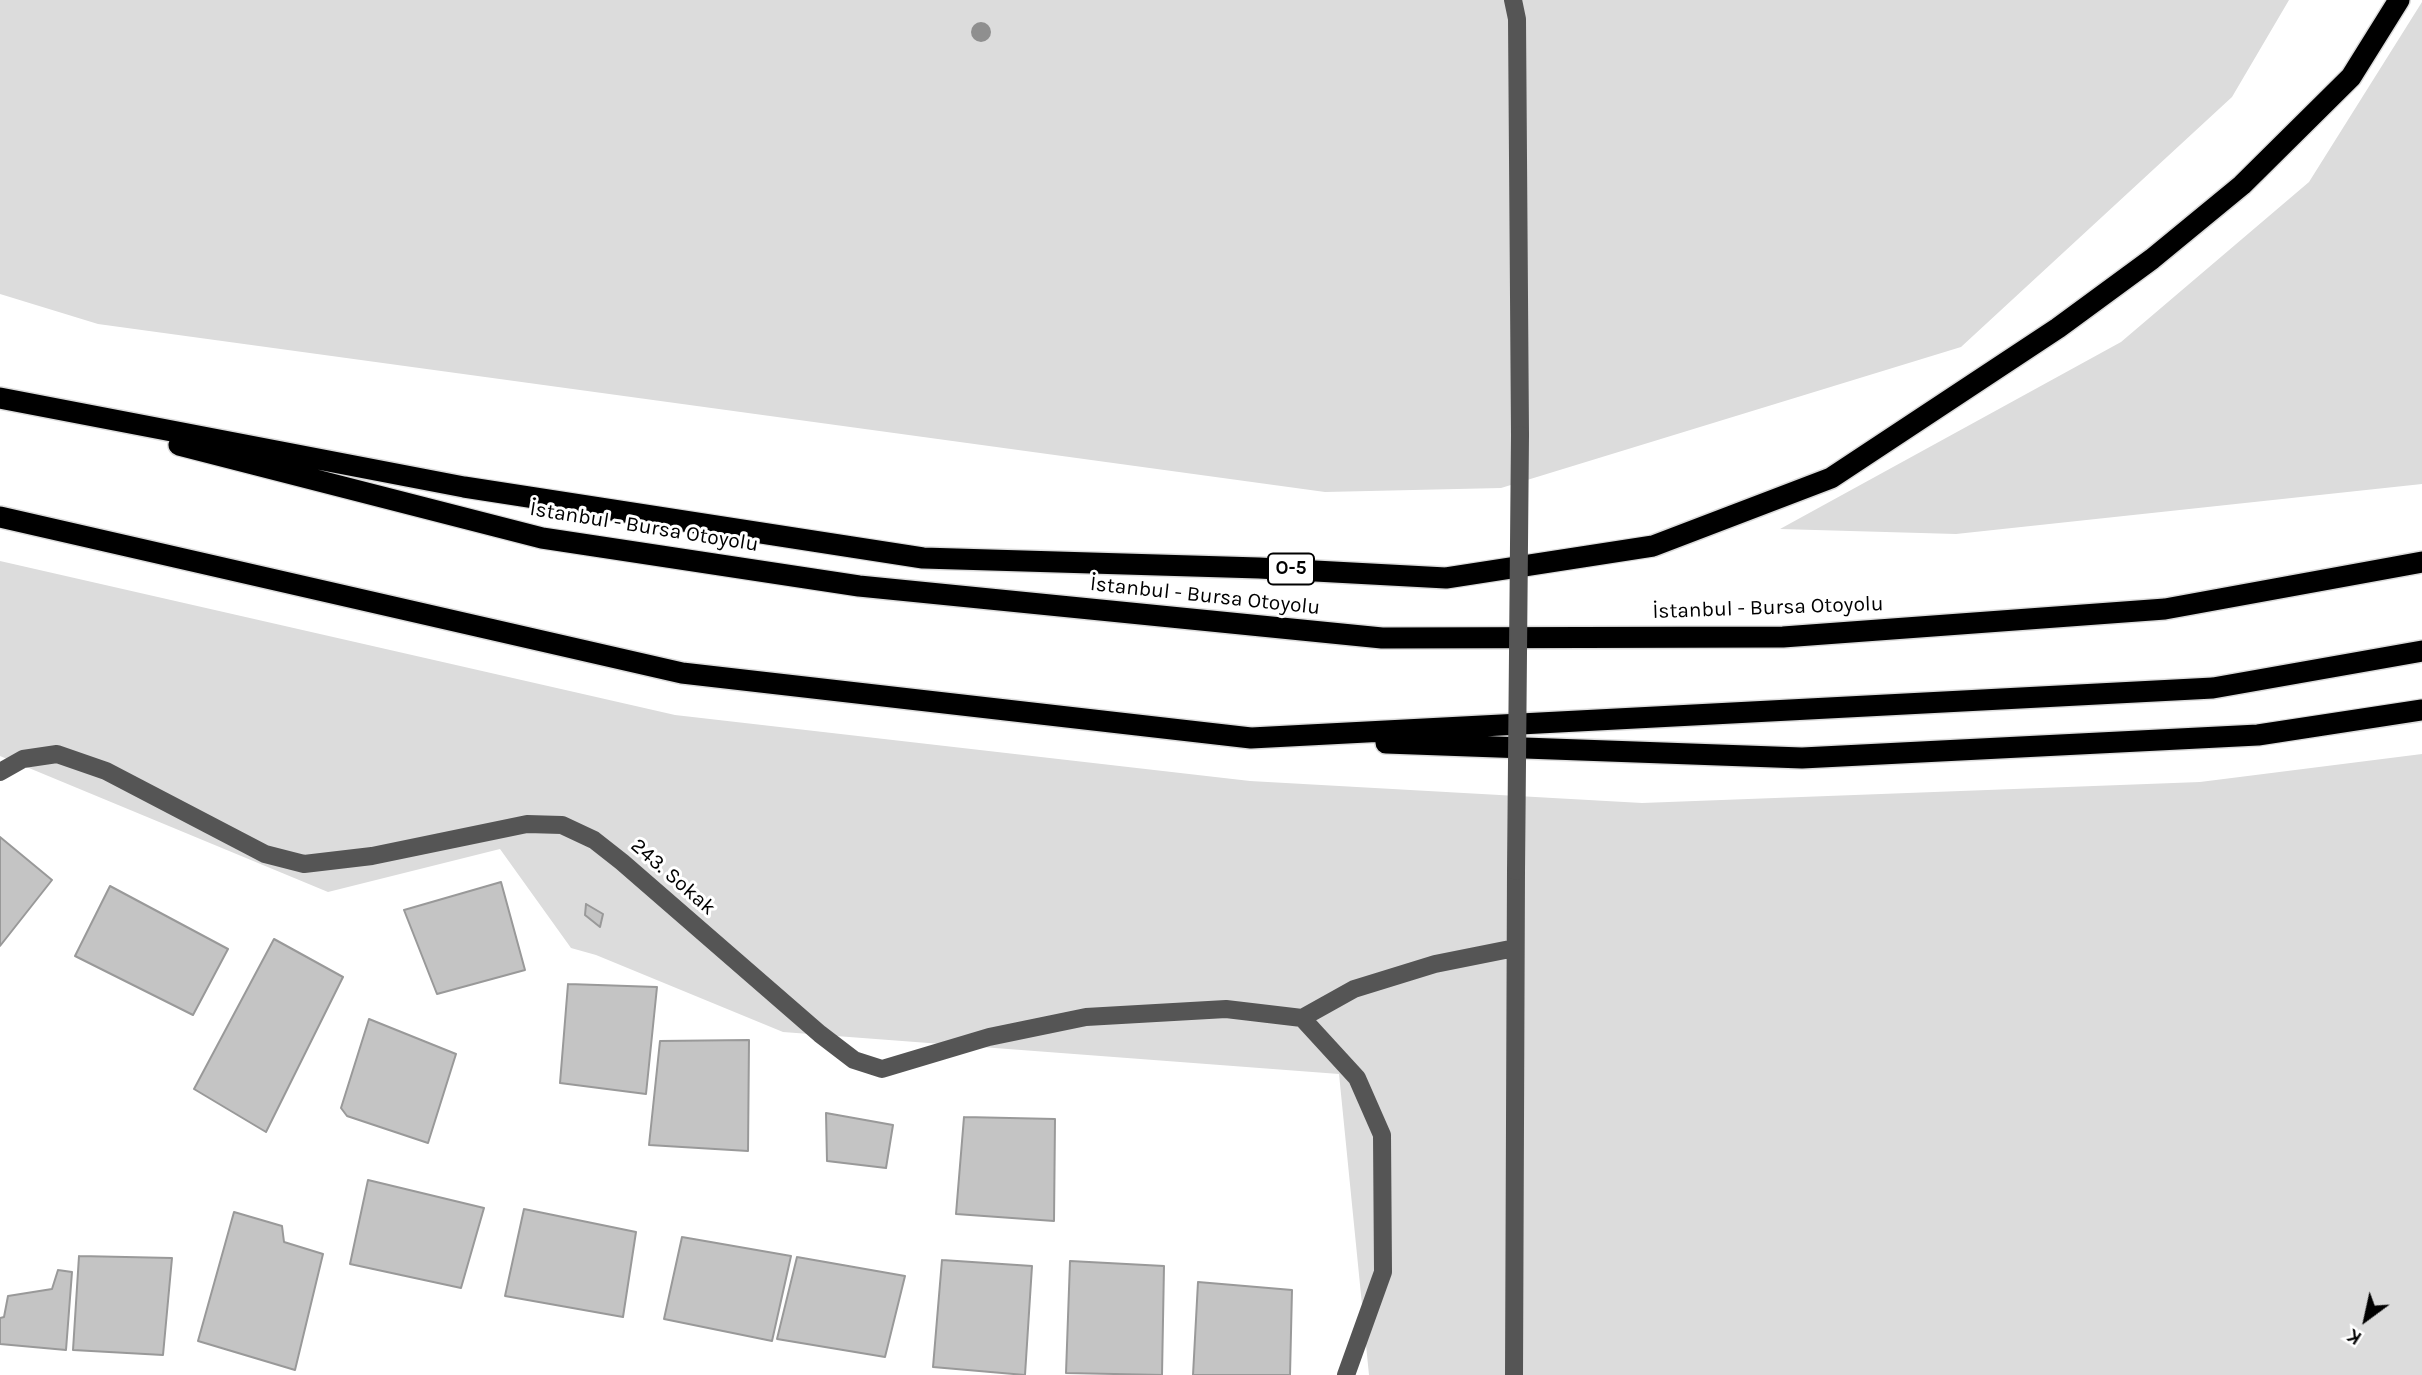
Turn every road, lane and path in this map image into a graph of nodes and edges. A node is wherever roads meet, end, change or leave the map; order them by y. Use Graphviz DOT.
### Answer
graph roads {
  1 [pos="1513,0"];
  2 [pos="2399,0"];
  3 [pos="0,399"];
  4 [pos="0,517"];
  5 [pos="2422,562"];
  6 [pos="2422,651"];
  7 [pos="2422,710"];
  8 [pos="1251,738"];
  9 [pos="0,772"];
  10 [pos="1515,948"];
  11 [pos="1302,1018"];
  12 [pos="1346,1375"];
  13 [pos="1514,1375"];
  1 -- 10 [label="street, bridge"];
  2 -- 3 [label="highway, O-5"];
  3 -- 5 [label="highway, İstanbul - Bursa Otoyolu / O-5"];
  4 -- 8 [label="highway"];
  6 -- 8 [label="highway"];
  7 -- 8 [label="highway"];
  9 -- 11 [label="street, 243. Sokak"];
  10 -- 11 [label="street"];
  10 -- 13 [label="street"];
  11 -- 12 [label="street"];
}
